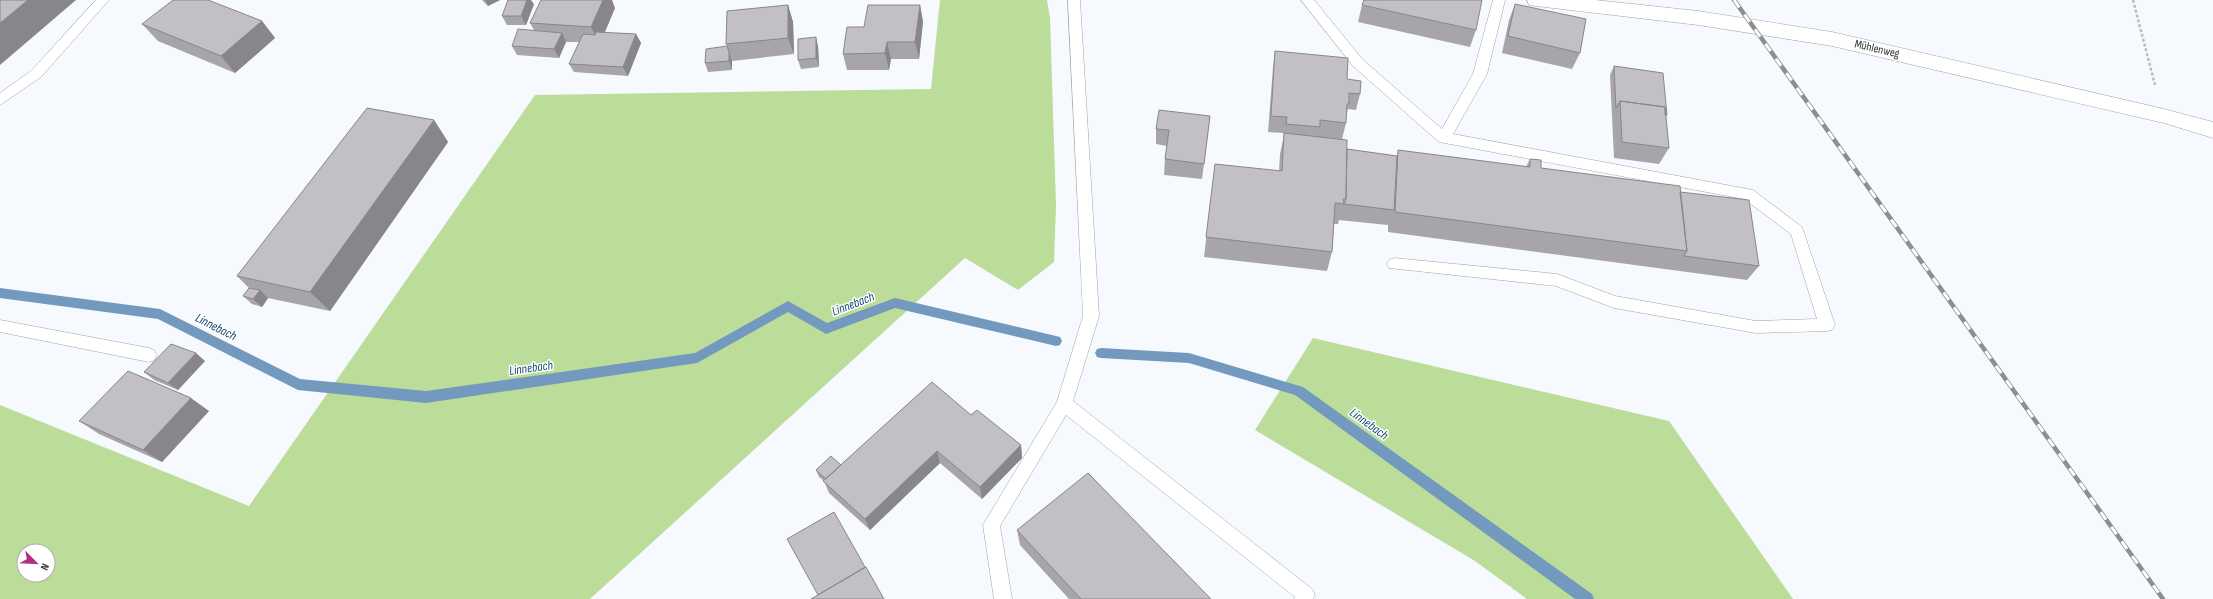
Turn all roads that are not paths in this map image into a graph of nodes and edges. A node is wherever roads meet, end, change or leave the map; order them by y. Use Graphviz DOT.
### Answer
graph roads {
  1 [pos="103,0"];
  2 [pos="1074,0"];
  3 [pos="1307,0"];
  4 [pos="1499,0"];
  5 [pos="1536,0"];
  6 [pos="0,100"];
  7 [pos="2213,130"];
  8 [pos="1444,138"];
  9 [pos="1394,264"];
  10 [pos="0,326"];
  11 [pos="149,355"];
  12 [pos="1064,404"];
  13 [pos="1003,599"];
  14 [pos="1303,599"];
  1 -- 6 [label="lane"];
  2 -- 12 [label="lane"];
  3 -- 8 [label="lane"];
  4 -- 8 [label="lane"];
  5 -- 7 [label="street, Mühlenweg"];
  8 -- 9 [label="lane"];
  10 -- 11 [label="lane"];
  12 -- 13 [label="lane"];
  12 -- 14 [label="lane"];
}
